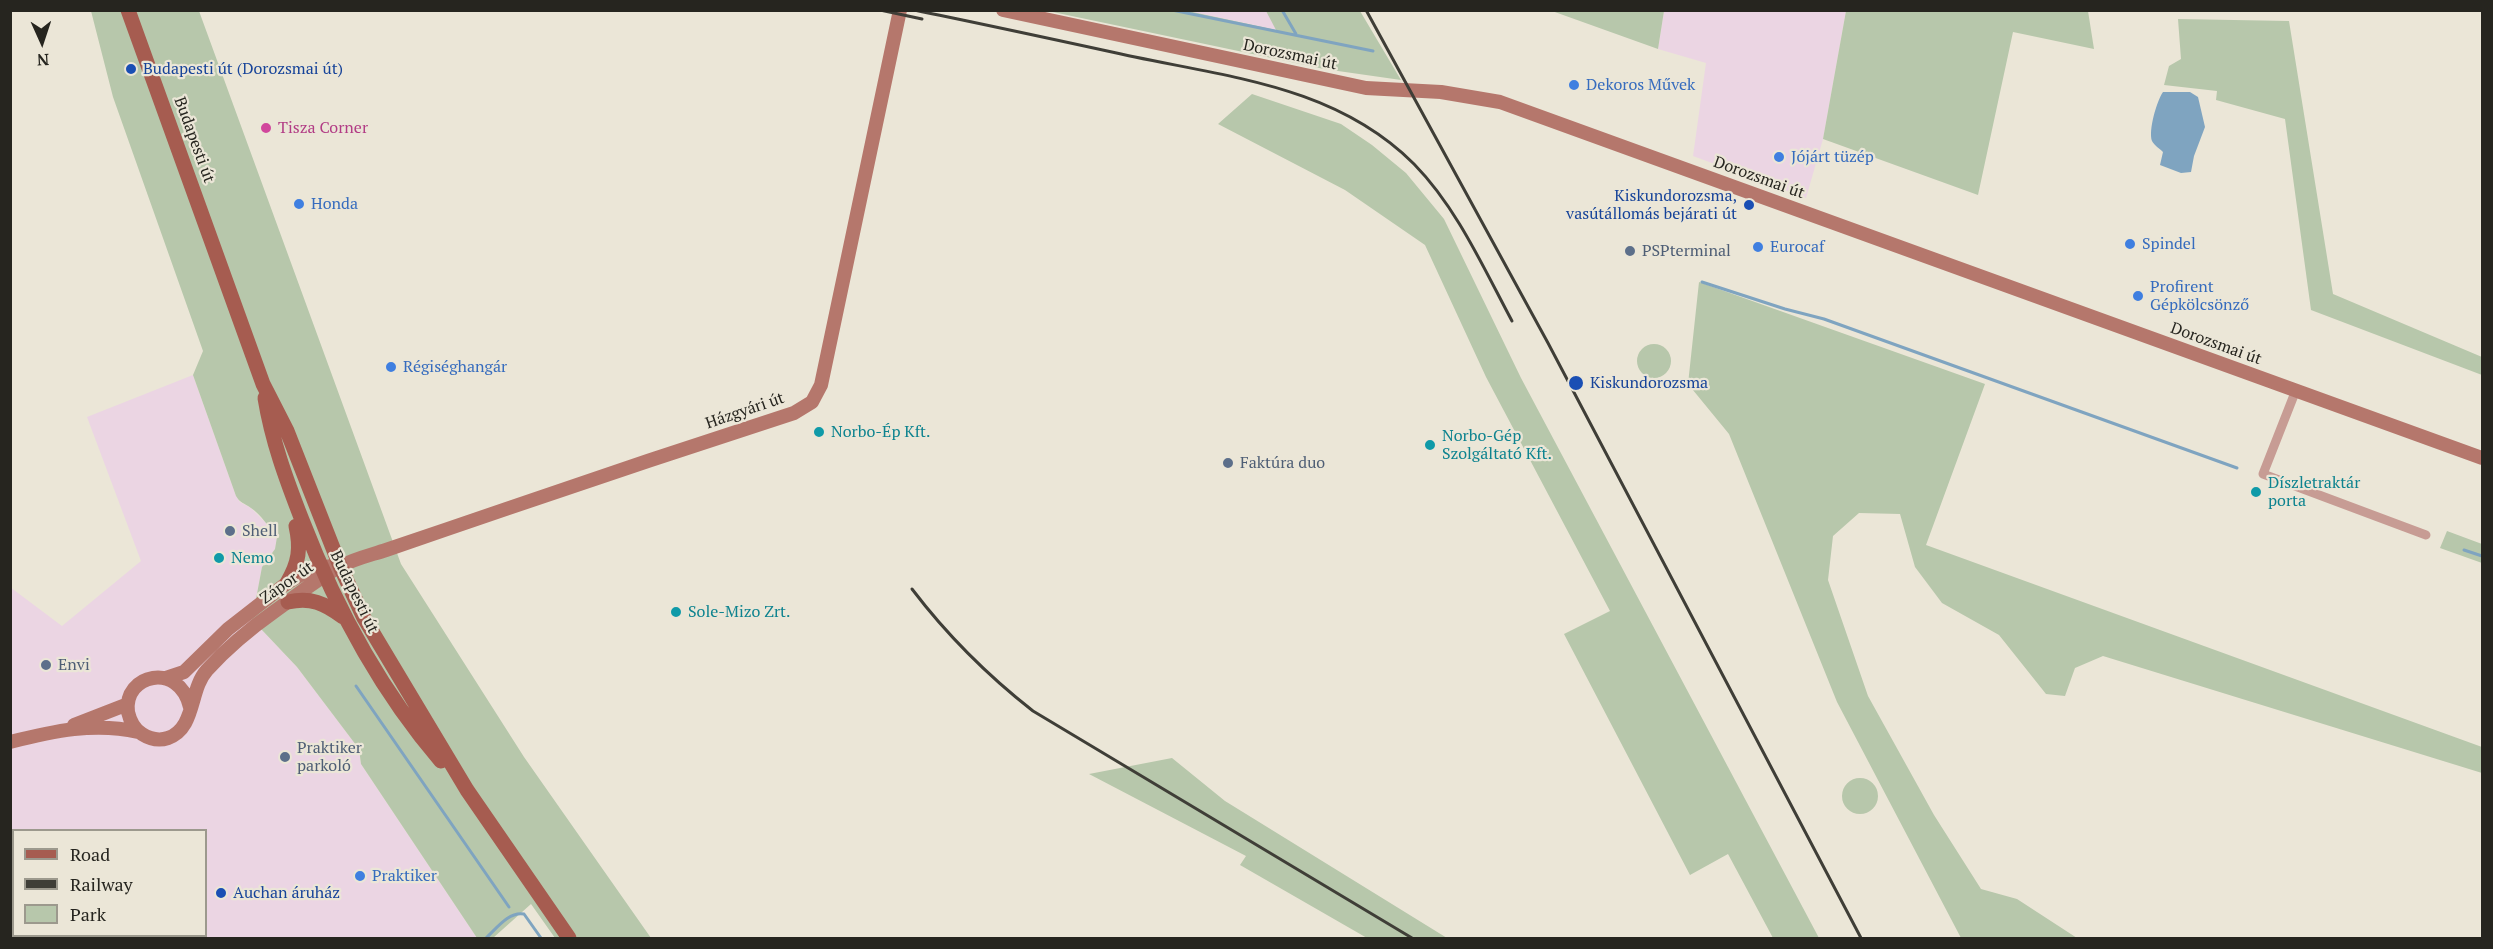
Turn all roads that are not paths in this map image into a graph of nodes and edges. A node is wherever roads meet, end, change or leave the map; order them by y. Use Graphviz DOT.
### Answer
graph roads {
  1 [pos="128,10"];
  2 [pos="900,10"];
  3 [pos="1003,10"];
  4 [pos="262,384"];
  5 [pos="2296,390"];
  6 [pos="2482,458"];
  7 [pos="292,496"];
  8 [pos="2426,535"];
  9 [pos="340,566"];
  10 [pos="322,572"];
  11 [pos="287,583"];
  12 [pos="288,602"];
  13 [pos="344,618"];
  14 [pos="166,678"];
  15 [pos="128,704"];
  16 [pos="190,707"];
  17 [pos="63,730"];
  18 [pos="138,732"];
  19 [pos="10,742"];
  20 [pos="467,790"];
  21 [pos="569,939"];
  1 -- 4 [label="main road, Budapesti út"];
  2 -- 9 [label="street, Házgyári út"];
  3 -- 5 [label="street, Dorozsmai út"];
  4 -- 7 [label="main road, Budapesti út"];
  4 -- 9 [label="main road, Budapesti út"];
  5 -- 6 [label="street, Dorozsmai út"];
  5 -- 8 [label="street"];
  7 -- 10 [label="main road, Budapesti út"];
  7 -- 11 [label="main road"];
  9 -- 10 [label="street, Zápor út"];
  9 -- 20 [label="main road, Budapesti út"];
  10 -- 11 [label="street, Zápor út"];
  10 -- 12 [label="street, Zápor út"];
  10 -- 13 [label="main road, Budapesti út"];
  11 -- 14 [label="street, Zápor út"];
  12 -- 13 [label="main road"];
  12 -- 16 [label="street, Zápor út"];
  13 -- 20 [label="main road, Budapesti út"];
  14 -- 15 [label="street, Zápor út"];
  14 -- 16 [label="street"];
  15 -- 17 [label="street, Zápor út"];
  15 -- 18 [label="street"];
  16 -- 18 [label="street, Zápor út"];
  17 -- 18 [label="street, Zápor út"];
  17 -- 19 [label="street, Zápor út"];
  20 -- 21 [label="main road, Budapesti út"];
}
